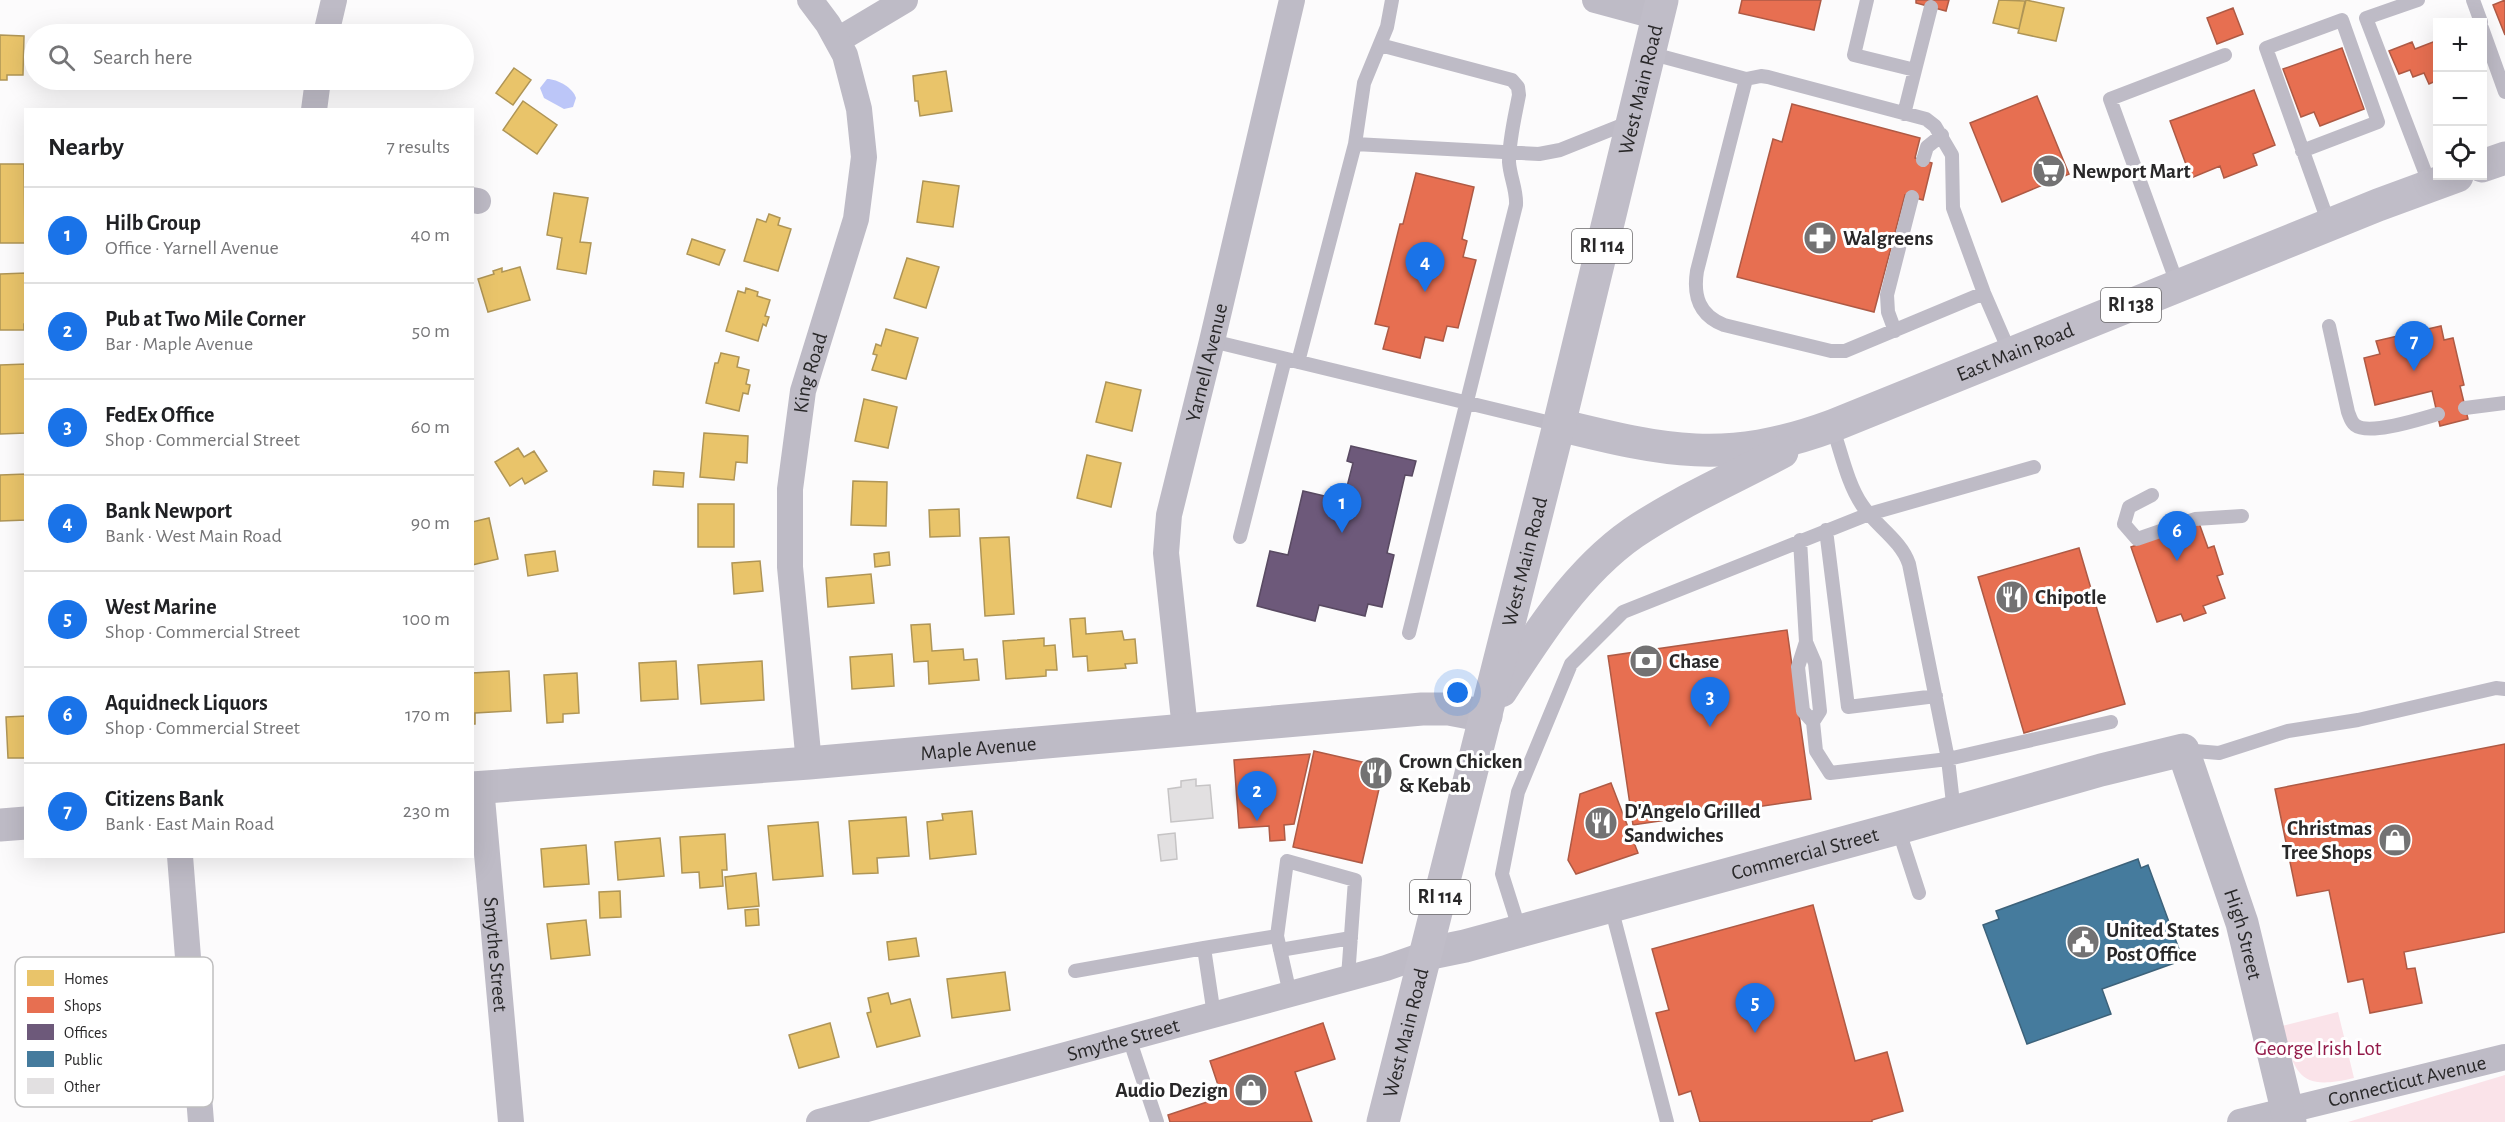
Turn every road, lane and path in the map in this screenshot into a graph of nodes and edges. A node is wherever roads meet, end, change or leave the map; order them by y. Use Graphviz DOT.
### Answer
graph roads {
  1 [pos="334,0"];
  2 [pos="810,0"];
  3 [pos="905,0"];
  4 [pos="1292,0"];
  5 [pos="1392,0"];
  6 [pos="1595,0"];
  7 [pos="1867,0"];
  8 [pos="2418,0"];
  9 [pos="2473,0"];
  10 [pos="1931,7"];
  11 [pos="1660,8"];
  12 [pos="2480,18"];
  13 [pos="328,24"];
  14 [pos="838,40"];
  15 [pos="2487,42"];
  16 [pos="1380,45"];
  17 [pos="1649,53"];
  18 [pos="2225,56"];
  19 [pos="1915,70"];
  20 [pos="1746,79"];
  21 [pos="317,90"];
  22 [pos="2505,92"];
  23 [pos="314,108"];
  24 [pos="1904,114"];
  25 [pos="1632,122"];
  26 [pos="1942,135"];
  27 [pos="1355,144"];
  28 [pos="2302,151"];
  29 [pos="1509,153"];
  30 [pos="2433,157"];
  31 [pos="2505,158"];
  32 [pos="1923,160"];
  33 [pos="2487,164"];
  34 [pos="2444,180"];
  35 [pos="1912,197"];
  36 [pos="2329,224"];
  37 [pos="2178,285"];
  38 [pos="1984,293"];
  39 [pos="2329,326"];
  40 [pos="1895,331"];
  41 [pos="1212,341"];
  42 [pos="2010,353"];
  43 [pos="1291,360"];
  44 [pos="1466,403"];
  45 [pos="2505,403"];
  46 [pos="2465,408"];
  47 [pos="2438,414"];
  48 [pos="1559,425"];
  49 [pos="1832,426"];
  50 [pos="2034,467"];
  51 [pos="2152,495"];
  52 [pos="1869,514"];
  53 [pos="2242,516"];
  54 [pos="1826,530"];
  55 [pos="1240,537"];
  56 [pos="1800,540"];
  57 [pos="1409,633"];
  58 [pos="2505,689"];
  59 [pos="1936,696"];
  60 [pos="1486,716"];
  61 [pos="2111,722"];
  62 [pos="1185,729"];
  63 [pos="2183,750"];
  64 [pos="1948,759"];
  65 [pos="809,763"];
  66 [pos="477,787"];
  67 [pos="1954,812"];
  68 [pos="24,823"];
  69 [pos="0,825"];
  70 [pos="1898,828"];
  71 [pos="180,858"];
  72 [pos="1918,892"];
  73 [pos="1611,907"];
  74 [pos="1520,931"];
  75 [pos="1351,938"];
  76 [pos="1278,943"];
  77 [pos="1204,948"];
  78 [pos="1426,954"];
  79 [pos="188,957"];
  80 [pos="1076,971"];
  81 [pos="1348,977"];
  82 [pos="1290,994"];
  83 [pos="1214,1015"];
  84 [pos="1129,1038"];
  85 [pos="2505,1057"];
  86 [pos="200,1107"];
  87 [pos="2288,1116"];
  88 [pos="201,1122"];
  89 [pos="511,1122"];
  90 [pos="819,1122"];
  91 [pos="1156,1122"];
  92 [pos="1383,1122"];
  93 [pos="1667,1122"];
  94 [pos="2240,1122"];
  1 -- 13 [label="street"];
  2 -- 14 [label="street, King Road"];
  3 -- 14 [label="street"];
  4 -- 41 [label="street, Yarnell Avenue"];
  5 -- 16 [label="lane"];
  6 -- 11 [label="street"];
  7 -- 19 [label="lane"];
  8 -- 30 [label="lane"];
  9 -- 12 [label="lane"];
  10 -- 19 [label="lane"];
  11 -- 17 [label="main road, West Main Road / RI 114"];
  14 -- 65 [label="street, King Road"];
  15 -- 22 [label="lane"];
  16 -- 27 [label="lane"];
  16 -- 29 [label="lane"];
  17 -- 20 [label="lane"];
  17 -- 25 [label="main road, West Main Road / RI 114"];
  18 -- 37 [label="lane"];
  19 -- 24 [label="lane"];
  20 -- 24 [label="lane"];
  20 -- 40 [label="lane"];
  21 -- 23 [label="street"];
  24 -- 26 [label="lane"];
  25 -- 29 [label="lane"];
  25 -- 48 [label="main road, West Main Road / RI 114"];
  26 -- 32 [label="lane"];
  26 -- 38 [label="lane"];
  27 -- 29 [label="lane"];
  27 -- 43 [label="lane"];
  28 -- 28 [label="lane"];
  28 -- 36 [label="lane"];
  29 -- 44 [label="lane"];
  31 -- 33 [label="main road"];
  34 -- 36 [label="main road, East Main Road / RI 138"];
  35 -- 40 [label="lane"];
  36 -- 37 [label="main road, East Main Road / RI 138"];
  37 -- 42 [label="main road, East Main Road / RI 138"];
  38 -- 40 [label="lane"];
  38 -- 42 [label="lane"];
  39 -- 47 [label="lane"];
  41 -- 43 [label="lane"];
  41 -- 62 [label="street, Yarnell Avenue"];
  42 -- 49 [label="main road, East Main Road / RI 138"];
  43 -- 44 [label="lane"];
  43 -- 55 [label="lane"];
  44 -- 48 [label="lane"];
  44 -- 57 [label="lane"];
  45 -- 46 [label="lane"];
  48 -- 49 [label="main road, East Main Road / RI 138"];
  48 -- 60 [label="main road, West Main Road / RI 114"];
  49 -- 52 [label="lane"];
  49 -- 60 [label="main road"];
  50 -- 52 [label="lane"];
  51 -- 53 [label="lane"];
  52 -- 54 [label="lane"];
  52 -- 59 [label="lane"];
  54 -- 56 [label="lane"];
  54 -- 59 [label="lane"];
  56 -- 64 [label="lane"];
  56 -- 74 [label="lane"];
  58 -- 63 [label="lane"];
  59 -- 64 [label="lane"];
  60 -- 62 [label="street, Maple Avenue"];
  60 -- 78 [label="main road, West Main Road / RI 114"];
  61 -- 64 [label="lane"];
  62 -- 65 [label="street, Maple Avenue"];
  63 -- 67 [label="street, Commercial Street"];
  63 -- 87 [label="street, High Street"];
  64 -- 67 [label="lane"];
  65 -- 66 [label="street, Maple Avenue"];
  66 -- 89 [label="street, Smythe Street"];
  67 -- 70 [label="street, Commercial Street"];
  68 -- 69 [label="street"];
  70 -- 72 [label="lane"];
  70 -- 73 [label="street, Commercial Street"];
  71 -- 79 [label="street"];
  73 -- 74 [label="street, Commercial Street"];
  73 -- 93 [label="lane"];
  74 -- 78 [label="street, Commercial Street"];
  75 -- 76 [label="lane"];
  75 -- 76 [label="lane"];
  75 -- 81 [label="lane"];
  76 -- 77 [label="lane"];
  76 -- 82 [label="lane"];
  77 -- 80 [label="lane"];
  77 -- 83 [label="lane"];
  78 -- 81 [label="street, Smythe Street"];
  78 -- 92 [label="main road, West Main Road / RI 114"];
  81 -- 82 [label="street, Smythe Street"];
  82 -- 83 [label="street, Smythe Street"];
  83 -- 84 [label="street, Smythe Street"];
  84 -- 90 [label="street, Smythe Street"];
  84 -- 91 [label="lane"];
  85 -- 87 [label="street, Connecticut Avenue"];
  86 -- 88 [label="street"];
  87 -- 94 [label="street, Connecticut Avenue"];
}
